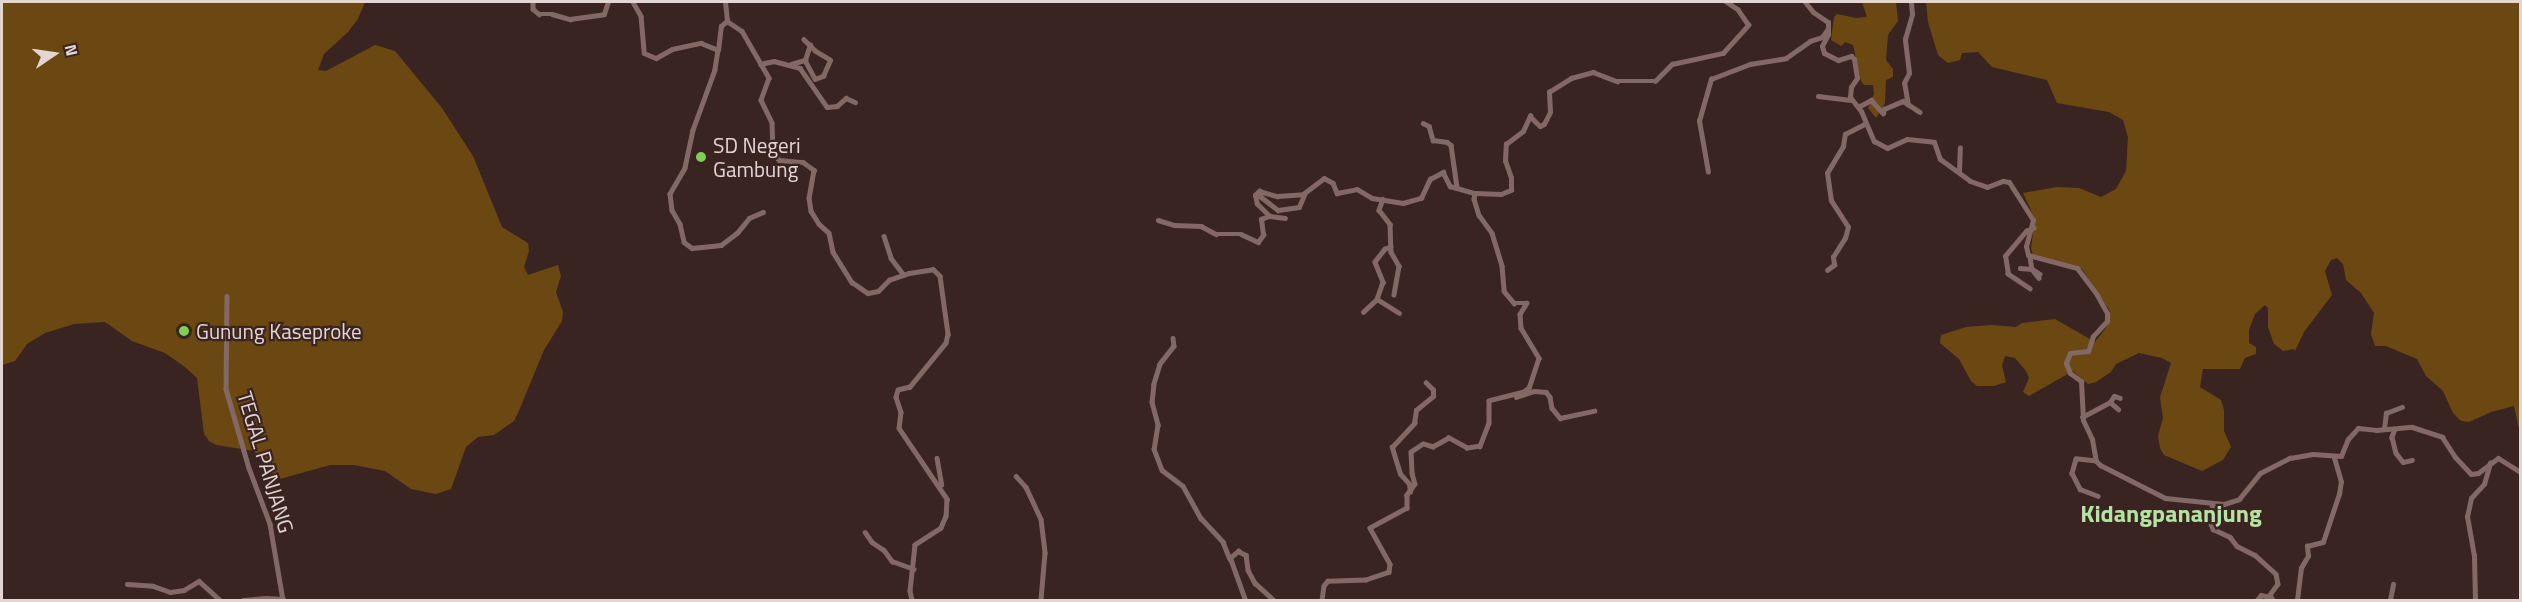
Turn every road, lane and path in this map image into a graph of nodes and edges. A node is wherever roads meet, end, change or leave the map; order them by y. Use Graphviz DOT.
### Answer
graph roads {
  1 [pos="533,2"];
  2 [pos="608,2"];
  3 [pos="633,2"];
  4 [pos="725,2"];
  5 [pos="1726,2"];
  6 [pos="1805,2"];
  7 [pos="1911,2"];
  8 [pos="727,21"];
  9 [pos="1829,28"];
  10 [pos="804,40"];
  11 [pos="810,45"];
  12 [pos="717,50"];
  13 [pos="805,60"];
  14 [pos="760,64"];
  15 [pos="791,64"];
  16 [pos="1818,96"];
  17 [pos="1851,100"];
  18 [pos="855,102"];
  19 [pos="1908,105"];
  20 [pos="1858,107"];
  21 [pos="1920,112"];
  22 [pos="1423,123"];
  23 [pos="1865,124"];
  24 [pos="1960,147"];
  25 [pos="1708,172"];
  26 [pos="1960,175"];
  27 [pos="1457,187"];
  28 [pos="1305,193"];
  29 [pos="1475,193"];
  30 [pos="1255,195"];
  31 [pos="1383,199"];
  32 [pos="763,212"];
  33 [pos="1269,216"];
  34 [pos="1285,218"];
  35 [pos="1158,220"];
  36 [pos="2033,228"];
  37 [pos="884,236"];
  38 [pos="1391,247"];
  39 [pos="2030,257"];
  40 [pos="2020,268"];
  41 [pos="2032,269"];
  42 [pos="1827,270"];
  43 [pos="904,275"];
  44 [pos="2040,276"];
  45 [pos="864,284"];
  46 [pos="2030,289"];
  47 [pos="866,293"];
  48 [pos="1394,295"];
  49 [pos="227,296"];
  50 [pos="1377,299"];
  51 [pos="1363,312"];
  52 [pos="1399,313"];
  53 [pos="1173,338"];
  54 [pos="1426,383"];
  55 [pos="1508,396"];
  56 [pos="2120,398"];
  57 [pos="2110,402"];
  58 [pos="2402,407"];
  59 [pos="2118,409"];
  60 [pos="1594,411"];
  61 [pos="2082,417"];
  62 [pos="2384,429"];
  63 [pos="2395,429"];
  64 [pos="2334,457"];
  65 [pos="937,458"];
  66 [pos="2412,460"];
  67 [pos="2096,461"];
  68 [pos="2490,463"];
  69 [pos="2520,472"];
  70 [pos="1016,476"];
  71 [pos="1410,492"];
  72 [pos="2098,496"];
  73 [pos="947,499"];
  74 [pos="2213,504"];
  75 [pos="865,532"];
  76 [pos="1230,559"];
  77 [pos="914,569"];
  78 [pos="127,584"];
  79 [pos="2393,584"];
  80 [pos="2271,599"];
  81 [pos="220,600"];
  82 [pos="243,600"];
  83 [pos="283,600"];
  84 [pos="912,600"];
  85 [pos="1041,600"];
  86 [pos="1245,600"];
  87 [pos="1274,600"];
  88 [pos="1322,600"];
  89 [pos="2258,600"];
  90 [pos="2297,600"];
  91 [pos="2390,600"];
  92 [pos="2475,600"];
  1 -- 2 [label="street"];
  3 -- 12 [label="street"];
  4 -- 8 [label="street"];
  5 -- 29 [label="street"];
  6 -- 9 [label="street"];
  7 -- 19 [label="street"];
  8 -- 12 [label="street"];
  8 -- 14 [label="street"];
  9 -- 17 [label="street"];
  9 -- 25 [label="street"];
  10 -- 11 [label="street"];
  11 -- 13 [label="street"];
  11 -- 13 [label="street"];
  12 -- 32 [label="street"];
  13 -- 15 [label="street"];
  14 -- 15 [label="street"];
  14 -- 47 [label="street"];
  15 -- 18 [label="street"];
  16 -- 17 [label="street"];
  17 -- 20 [label="street"];
  19 -- 20 [label="street"];
  19 -- 21 [label="street"];
  20 -- 23 [label="street"];
  22 -- 27 [label="street"];
  23 -- 26 [label="street"];
  23 -- 42 [label="street"];
  24 -- 26 [label="street"];
  26 -- 36 [label="street"];
  27 -- 29 [label="street"];
  27 -- 31 [label="street"];
  28 -- 30 [label="street"];
  28 -- 30 [label="street"];
  28 -- 31 [label="street"];
  29 -- 55 [label="street"];
  30 -- 33 [label="street"];
  31 -- 38 [label="street"];
  33 -- 34 [label="street"];
  33 -- 35 [label="street"];
  36 -- 39 [label="street"];
  36 -- 46 [label="street"];
  37 -- 43 [label="street"];
  38 -- 48 [label="street"];
  38 -- 50 [label="street"];
  39 -- 41 [label="street"];
  39 -- 61 [label="street"];
  40 -- 41 [label="street"];
  41 -- 44 [label="street"];
  43 -- 47 [label="street"];
  43 -- 73 [label="street"];
  45 -- 47 [label="street"];
  49 -- 83 [label="street, TEGAL PANJANG"];
  50 -- 51 [label="street"];
  50 -- 52 [label="street"];
  53 -- 76 [label="street"];
  54 -- 71 [label="street"];
  55 -- 60 [label="street"];
  55 -- 71 [label="street"];
  56 -- 57 [label="street"];
  57 -- 59 [label="street"];
  57 -- 61 [label="street"];
  58 -- 62 [label="street"];
  61 -- 67 [label="street"];
  62 -- 63 [label="street"];
  62 -- 64 [label="street"];
  63 -- 66 [label="street"];
  63 -- 68 [label="street"];
  64 -- 74 [label="street"];
  64 -- 90 [label="street"];
  65 -- 73 [label="street"];
  67 -- 72 [label="street"];
  67 -- 74 [label="street"];
  68 -- 69 [label="street"];
  68 -- 92 [label="street"];
  70 -- 85 [label="street"];
  71 -- 88 [label="street"];
  73 -- 77 [label="street"];
  74 -- 80 [label="street"];
  75 -- 77 [label="street"];
  76 -- 86 [label="street"];
  76 -- 87 [label="street"];
  77 -- 84 [label="street"];
  78 -- 81 [label="street"];
  79 -- 91 [label="street"];
  80 -- 89 [label="street"];
  82 -- 83 [label="street"];
}
